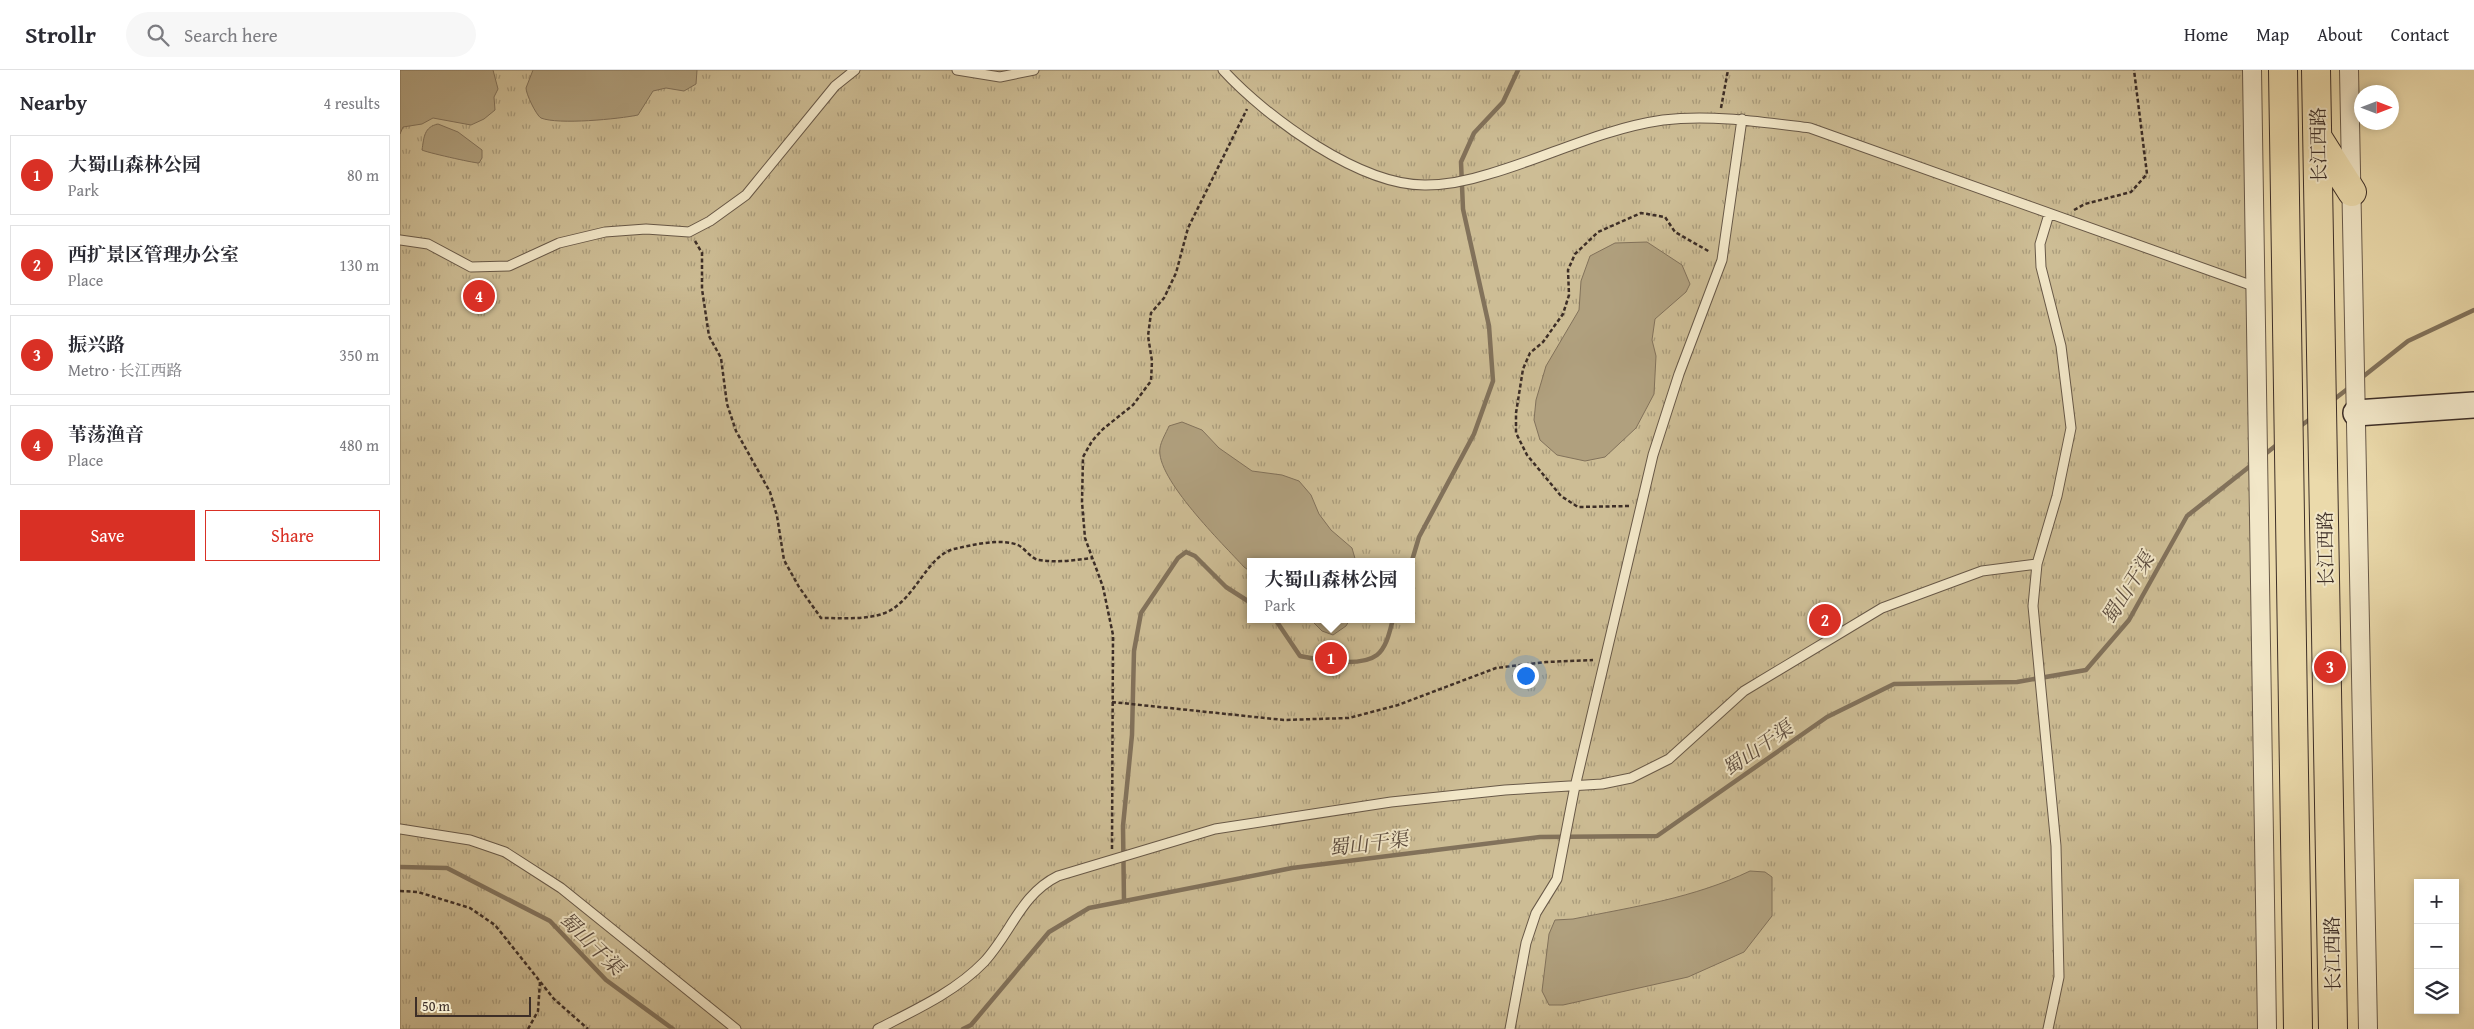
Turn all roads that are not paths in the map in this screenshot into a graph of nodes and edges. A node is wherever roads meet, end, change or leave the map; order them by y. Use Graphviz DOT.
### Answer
graph roads {
  1 [pos="855,70"];
  2 [pos="957,70"];
  3 [pos="1034,70"];
  4 [pos="1223,70"];
  5 [pos="2252,70"];
  6 [pos="2283,70"];
  7 [pos="2316,70"];
  8 [pos="2349,70"];
  9 [pos="1742,119"];
  10 [pos="2318,137"];
  11 [pos="2352,192"];
  12 [pos="2049,214"];
  13 [pos="400,240"];
  14 [pos="2256,287"];
  15 [pos="2474,405"];
  16 [pos="2356,413"];
  17 [pos="2037,564"];
  18 [pos="1575,788"];
  19 [pos="400,829"];
  20 [pos="736,1029"];
  21 [pos="878,1029"];
  22 [pos="1510,1029"];
  23 [pos="2048,1029"];
  24 [pos="2267,1029"];
  25 [pos="2298,1029"];
  26 [pos="2334,1029"];
  27 [pos="2368,1029"];
  1 -- 13 [label="lane"];
  2 -- 3 [label="lane"];
  4 -- 9 [label="lane"];
  5 -- 14 [label="street"];
  6 -- 25 [label="highway, 长江西路"];
  7 -- 10 [label="highway, 长江西路"];
  8 -- 11 [label="street"];
  9 -- 12 [label="lane"];
  9 -- 18 [label="lane"];
  10 -- 11 [label="highway"];
  10 -- 26 [label="highway, 长江西路"];
  11 -- 16 [label="street"];
  12 -- 14 [label="lane"];
  12 -- 17 [label="lane"];
  14 -- 24 [label="street"];
  15 -- 16 [label="main road"];
  16 -- 27 [label="street"];
  17 -- 18 [label="lane"];
  17 -- 23 [label="lane"];
  18 -- 21 [label="lane"];
  18 -- 22 [label="lane"];
  19 -- 20 [label="lane"];
}
